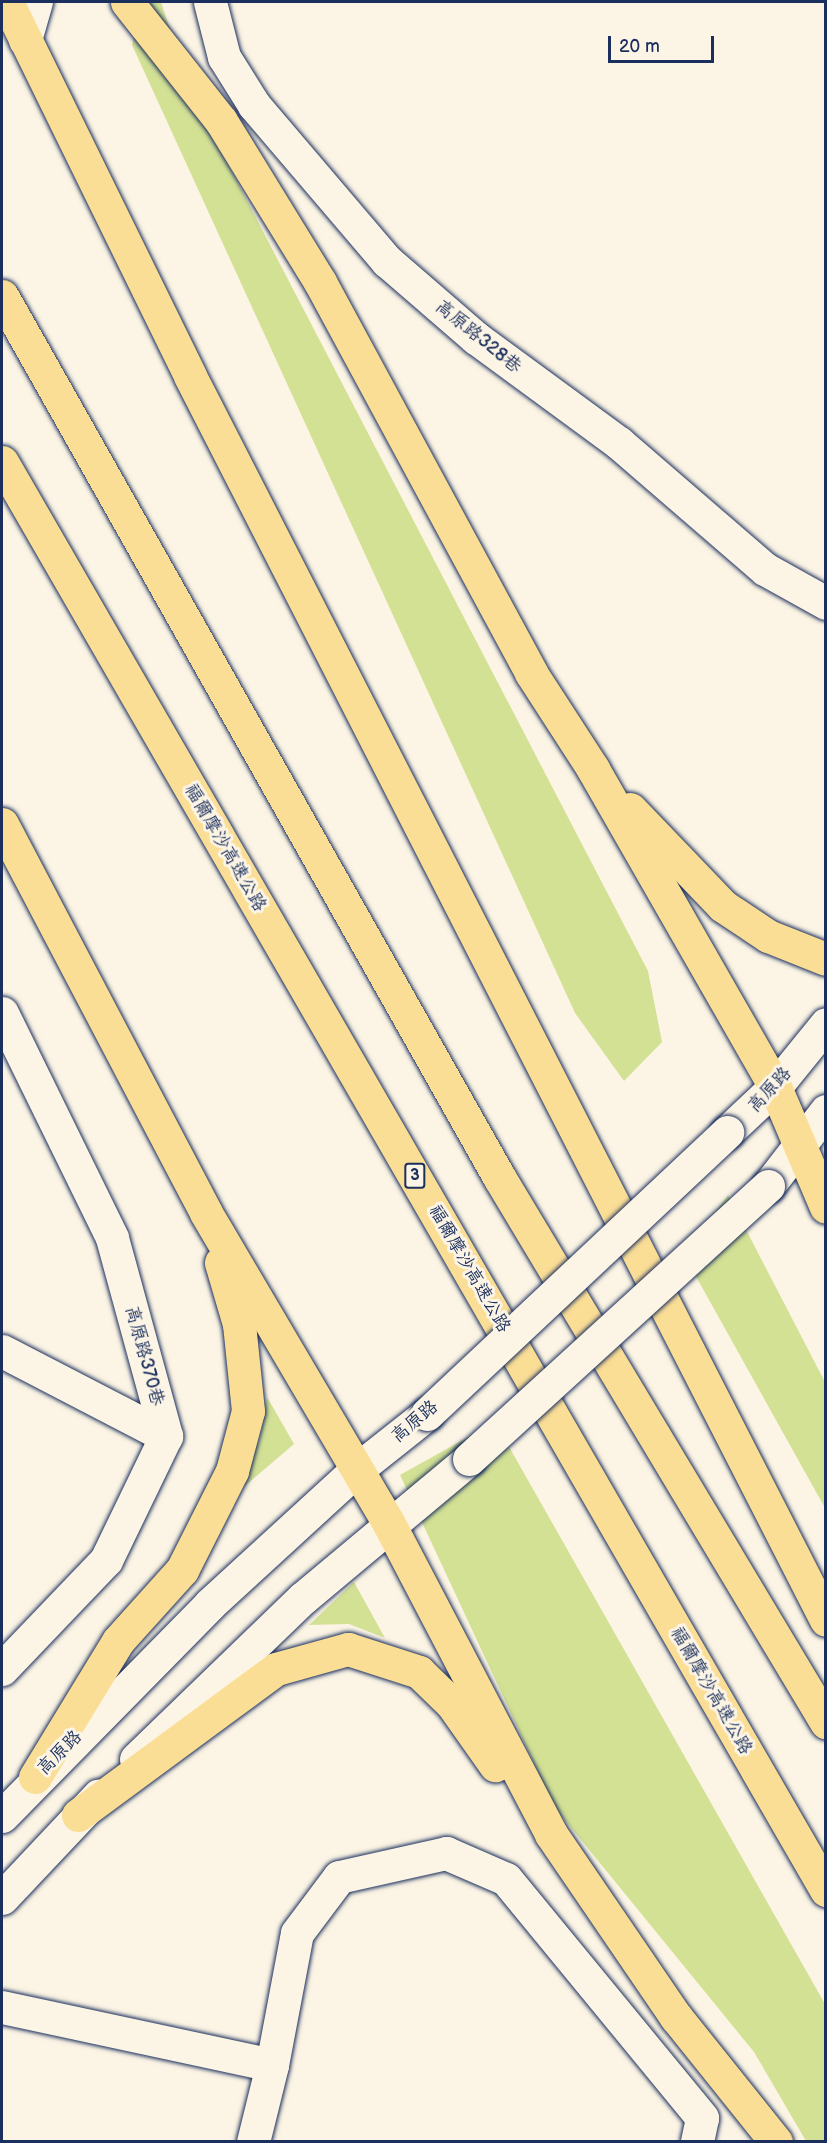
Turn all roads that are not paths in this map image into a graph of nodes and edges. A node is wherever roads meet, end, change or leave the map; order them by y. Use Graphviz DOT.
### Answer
graph roads {
  1 [pos="7,2"];
  2 [pos="36,2"];
  3 [pos="127,2"];
  4 [pos="210,2"];
  5 [pos="25,40"];
  6 [pos="2,296"];
  7 [pos="2,462"];
  8 [pos="825,603"];
  9 [pos="593,769"];
  10 [pos="2,824"];
  11 [pos="825,959"];
  12 [pos="2,1013"];
  13 [pos="825,1024"];
  14 [pos="825,1063"];
  15 [pos="776,1087"];
  16 [pos="825,1111"];
  17 [pos="813,1142"];
  18 [pos="825,1207"];
  19 [pos="206,1213"];
  20 [pos="2,1351"];
  21 [pos="166,1436"];
  22 [pos="356,1471"];
  23 [pos="388,1522"];
  24 [pos="825,1620"];
  25 [pos="2,1669"];
  26 [pos="825,1722"];
  27 [pos="35,1777"];
  28 [pos="78,1815"];
  29 [pos="2,1816"];
  30 [pos="551,1834"];
  31 [pos="825,1890"];
  32 [pos="2,1898"];
  33 [pos="2,2007"];
  34 [pos="272,2065"];
  35 [pos="700,2130"];
  36 [pos="253,2142"];
  37 [pos="725,2142"];
  38 [pos="776,2142"];
  1 -- 5 [label="highway"];
  2 -- 5 [label="street"];
  3 -- 9 [label="highway"];
  4 -- 8 [label="street, 高原路328巷"];
  5 -- 24 [label="highway"];
  6 -- 26 [label="highway"];
  7 -- 31 [label="highway, 福爾摩沙高速公路 / 3"];
  9 -- 11 [label="highway"];
  9 -- 15 [label="highway"];
  10 -- 19 [label="highway"];
  12 -- 21 [label="street, 高原路370巷"];
  13 -- 15 [label="street, 高原路"];
  14 -- 15 [label="street"];
  15 -- 17 [label="highway"];
  15 -- 22 [label="street, 高原路, bridge"];
  16 -- 17 [label="street"];
  17 -- 18 [label="highway"];
  17 -- 23 [label="street, bridge"];
  19 -- 22 [label="highway"];
  19 -- 27 [label="highway"];
  20 -- 21 [label="street"];
  21 -- 25 [label="street"];
  22 -- 23 [label="highway"];
  22 -- 27 [label="street, 高原路"];
  23 -- 28 [label="street"];
  23 -- 30 [label="highway"];
  27 -- 29 [label="street, 高原路"];
  28 -- 30 [label="highway"];
  28 -- 32 [label="street"];
  30 -- 38 [label="highway"];
  33 -- 34 [label="street"];
  34 -- 35 [label="street"];
  34 -- 36 [label="street"];
  35 -- 37 [label="street"];
}
